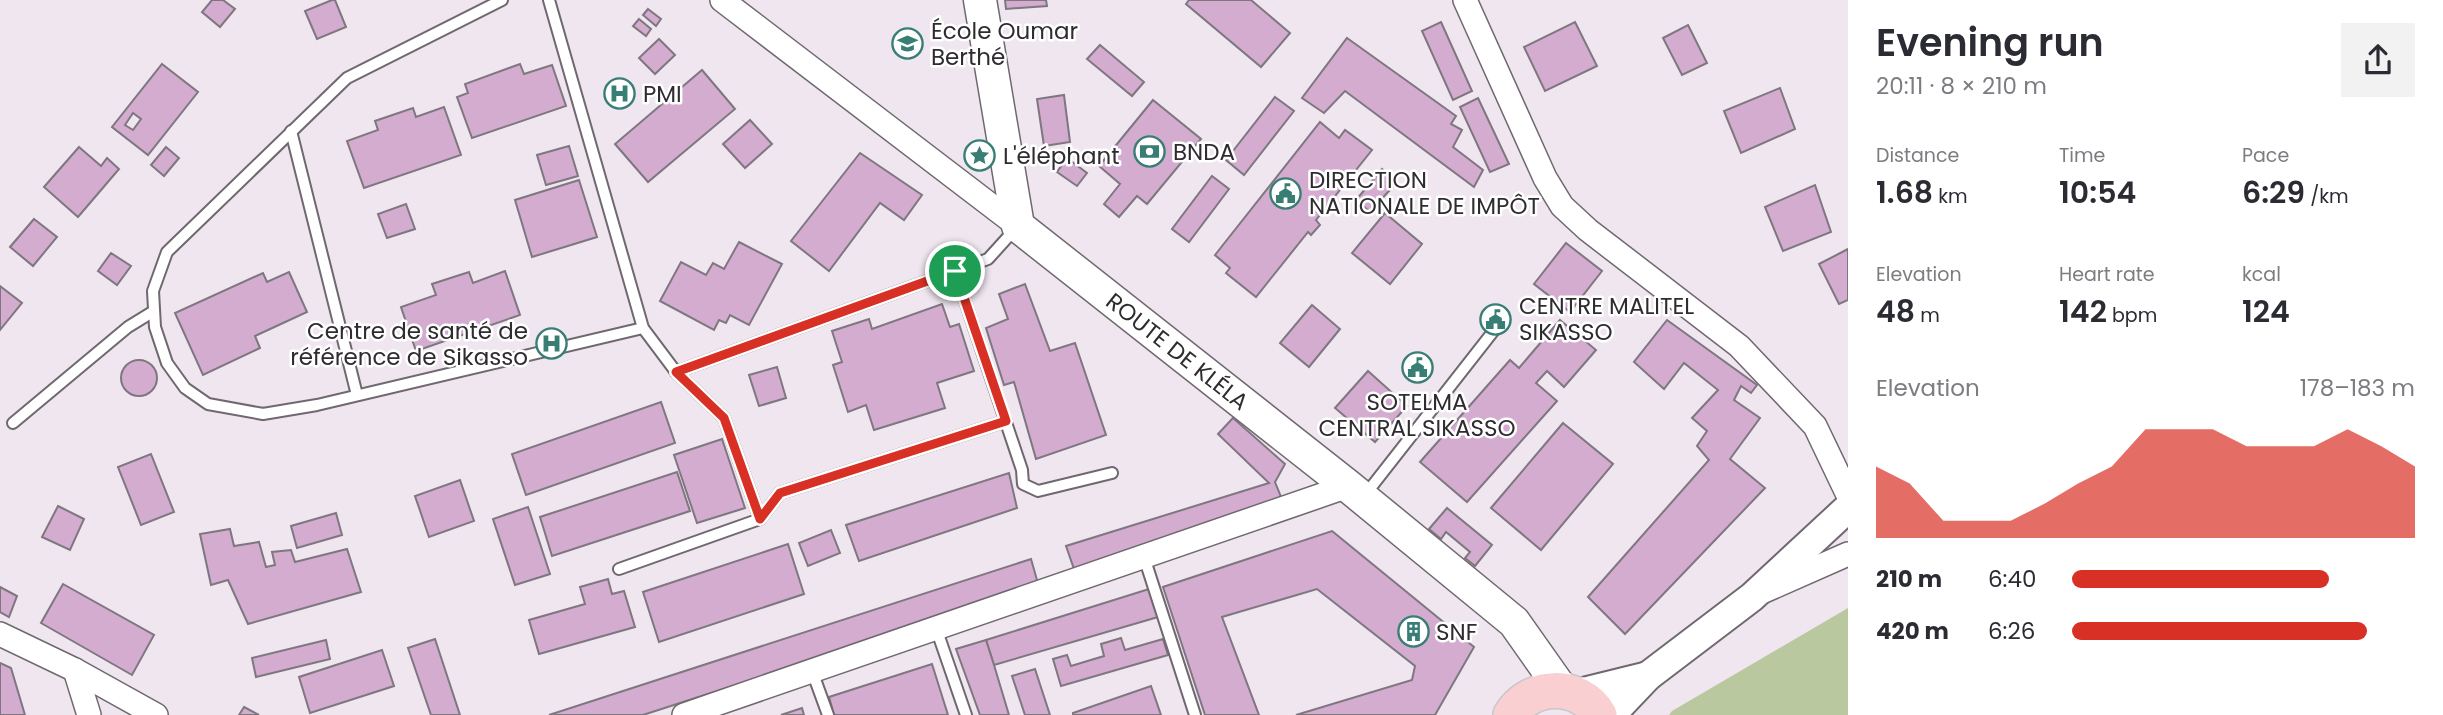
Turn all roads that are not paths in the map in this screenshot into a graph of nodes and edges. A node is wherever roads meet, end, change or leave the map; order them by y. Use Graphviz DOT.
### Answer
graph roads {
  1 [pos="502,0"];
  2 [pos="549,0"];
  3 [pos="722,0"];
  4 [pos="980,0"];
  5 [pos="1465,0"];
  6 [pos="291,131"];
  7 [pos="1018,226"];
  8 [pos="955,271"];
  9 [pos="154,311"];
  10 [pos="1499,324"];
  11 [pos="643,328"];
  12 [pos="676,372"];
  13 [pos="356,395"];
  14 [pos="1006,421"];
  15 [pos="13,423"];
  16 [pos="1112,473"];
  17 [pos="1355,493"];
  18 [pos="1848,495"];
  19 [pos="1848,508"];
  20 [pos="760,519"];
  21 [pos="1848,554"];
  22 [pos="1144,557"];
  23 [pos="619,569"];
  24 [pos="1752,597"];
  25 [pos="1514,622"];
  26 [pos="936,628"];
  27 [pos="0,634"];
  28 [pos="75,670"];
  29 [pos="812,671"];
  30 [pos="1648,676"];
  31 [pos="1579,700"];
  32 [pos="133,708"];
  33 [pos="1516,708"];
  34 [pos="89,715"];
  35 [pos="156,715"];
  36 [pos="684,715"];
  37 [pos="828,715"];
  38 [pos="966,715"];
  39 [pos="1195,715"];
  40 [pos="1611,715"];
  1 -- 6 [label="lane"];
  2 -- 11 [label="lane"];
  3 -- 7 [label="street"];
  4 -- 7 [label="main road"];
  5 -- 18 [label="street"];
  6 -- 9 [label="lane"];
  6 -- 13 [label="lane"];
  7 -- 8 [label="lane"];
  7 -- 17 [label="main road, ROUTE DE KLÉLA"];
  8 -- 12 [label="lane"];
  8 -- 14 [label="lane"];
  9 -- 13 [label="lane"];
  9 -- 15 [label="lane"];
  10 -- 17 [label="lane"];
  11 -- 12 [label="lane"];
  11 -- 13 [label="lane"];
  12 -- 20 [label="lane"];
  14 -- 16 [label="lane"];
  14 -- 20 [label="lane"];
  17 -- 22 [label="street"];
  17 -- 25 [label="main road, ROUTE DE KLÉLA"];
  19 -- 24 [label="street"];
  20 -- 23 [label="lane"];
  21 -- 24 [label="street"];
  22 -- 26 [label="street"];
  22 -- 39 [label="lane"];
  24 -- 30 [label="street"];
  25 -- 31 [label="main road, ROUTE DE KLÉLA"];
  25 -- 33 [label="main road"];
  26 -- 29 [label="street"];
  26 -- 38 [label="lane"];
  27 -- 28 [label="street"];
  28 -- 32 [label="street"];
  28 -- 34 [label="street"];
  29 -- 36 [label="street"];
  29 -- 37 [label="lane"];
  30 -- 31 [label="street"];
  30 -- 40 [label="street"];
  31 -- 33 [label="main road"];
  32 -- 35 [label="street"];
}
